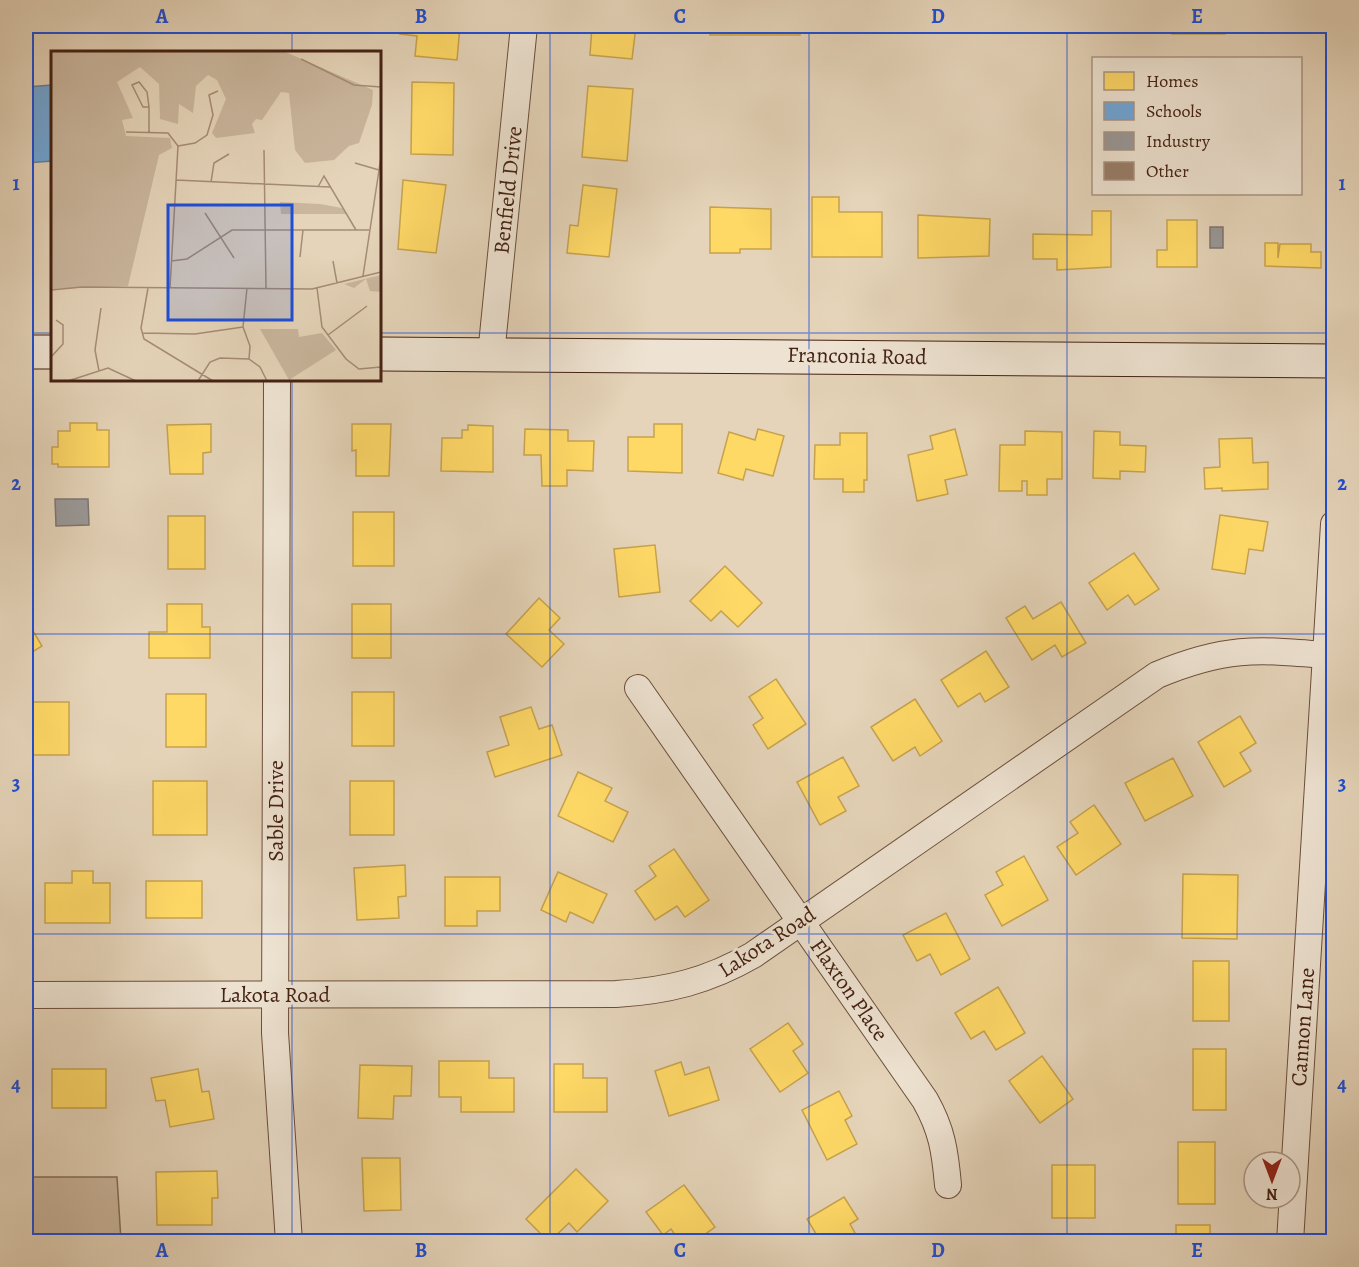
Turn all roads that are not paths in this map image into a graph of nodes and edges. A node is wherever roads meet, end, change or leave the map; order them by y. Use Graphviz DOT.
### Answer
graph roads {
  1 [pos="524,26"];
  2 [pos="26,352"];
  3 [pos="51,352"];
  4 [pos="381,354"];
  5 [pos="491,355"];
  6 [pos="1334,361"];
  7 [pos="277,381"];
  8 [pos="1334,524"];
  9 [pos="1326,655"];
  10 [pos="638,688"];
  11 [pos="801,921"];
  12 [pos="26,995"];
  13 [pos="275,995"];
  14 [pos="948,1185"];
  15 [pos="289,1242"];
  16 [pos="1290,1242"];
  1 -- 5 [label="street, Benfield Drive"];
  2 -- 3 [label="main road"];
  4 -- 5 [label="main road, Franconia Road"];
  5 -- 6 [label="main road, Franconia Road"];
  7 -- 13 [label="street, Sable Drive"];
  8 -- 9 [label="street, Cannon Lane"];
  9 -- 11 [label="street, Lakota Road"];
  9 -- 16 [label="street, Cannon Lane"];
  10 -- 11 [label="street, Flaxton Place"];
  11 -- 13 [label="street, Lakota Road"];
  11 -- 14 [label="street, Flaxton Place"];
  12 -- 13 [label="street, Lakota Road"];
  13 -- 15 [label="street, Sable Drive"];
}
